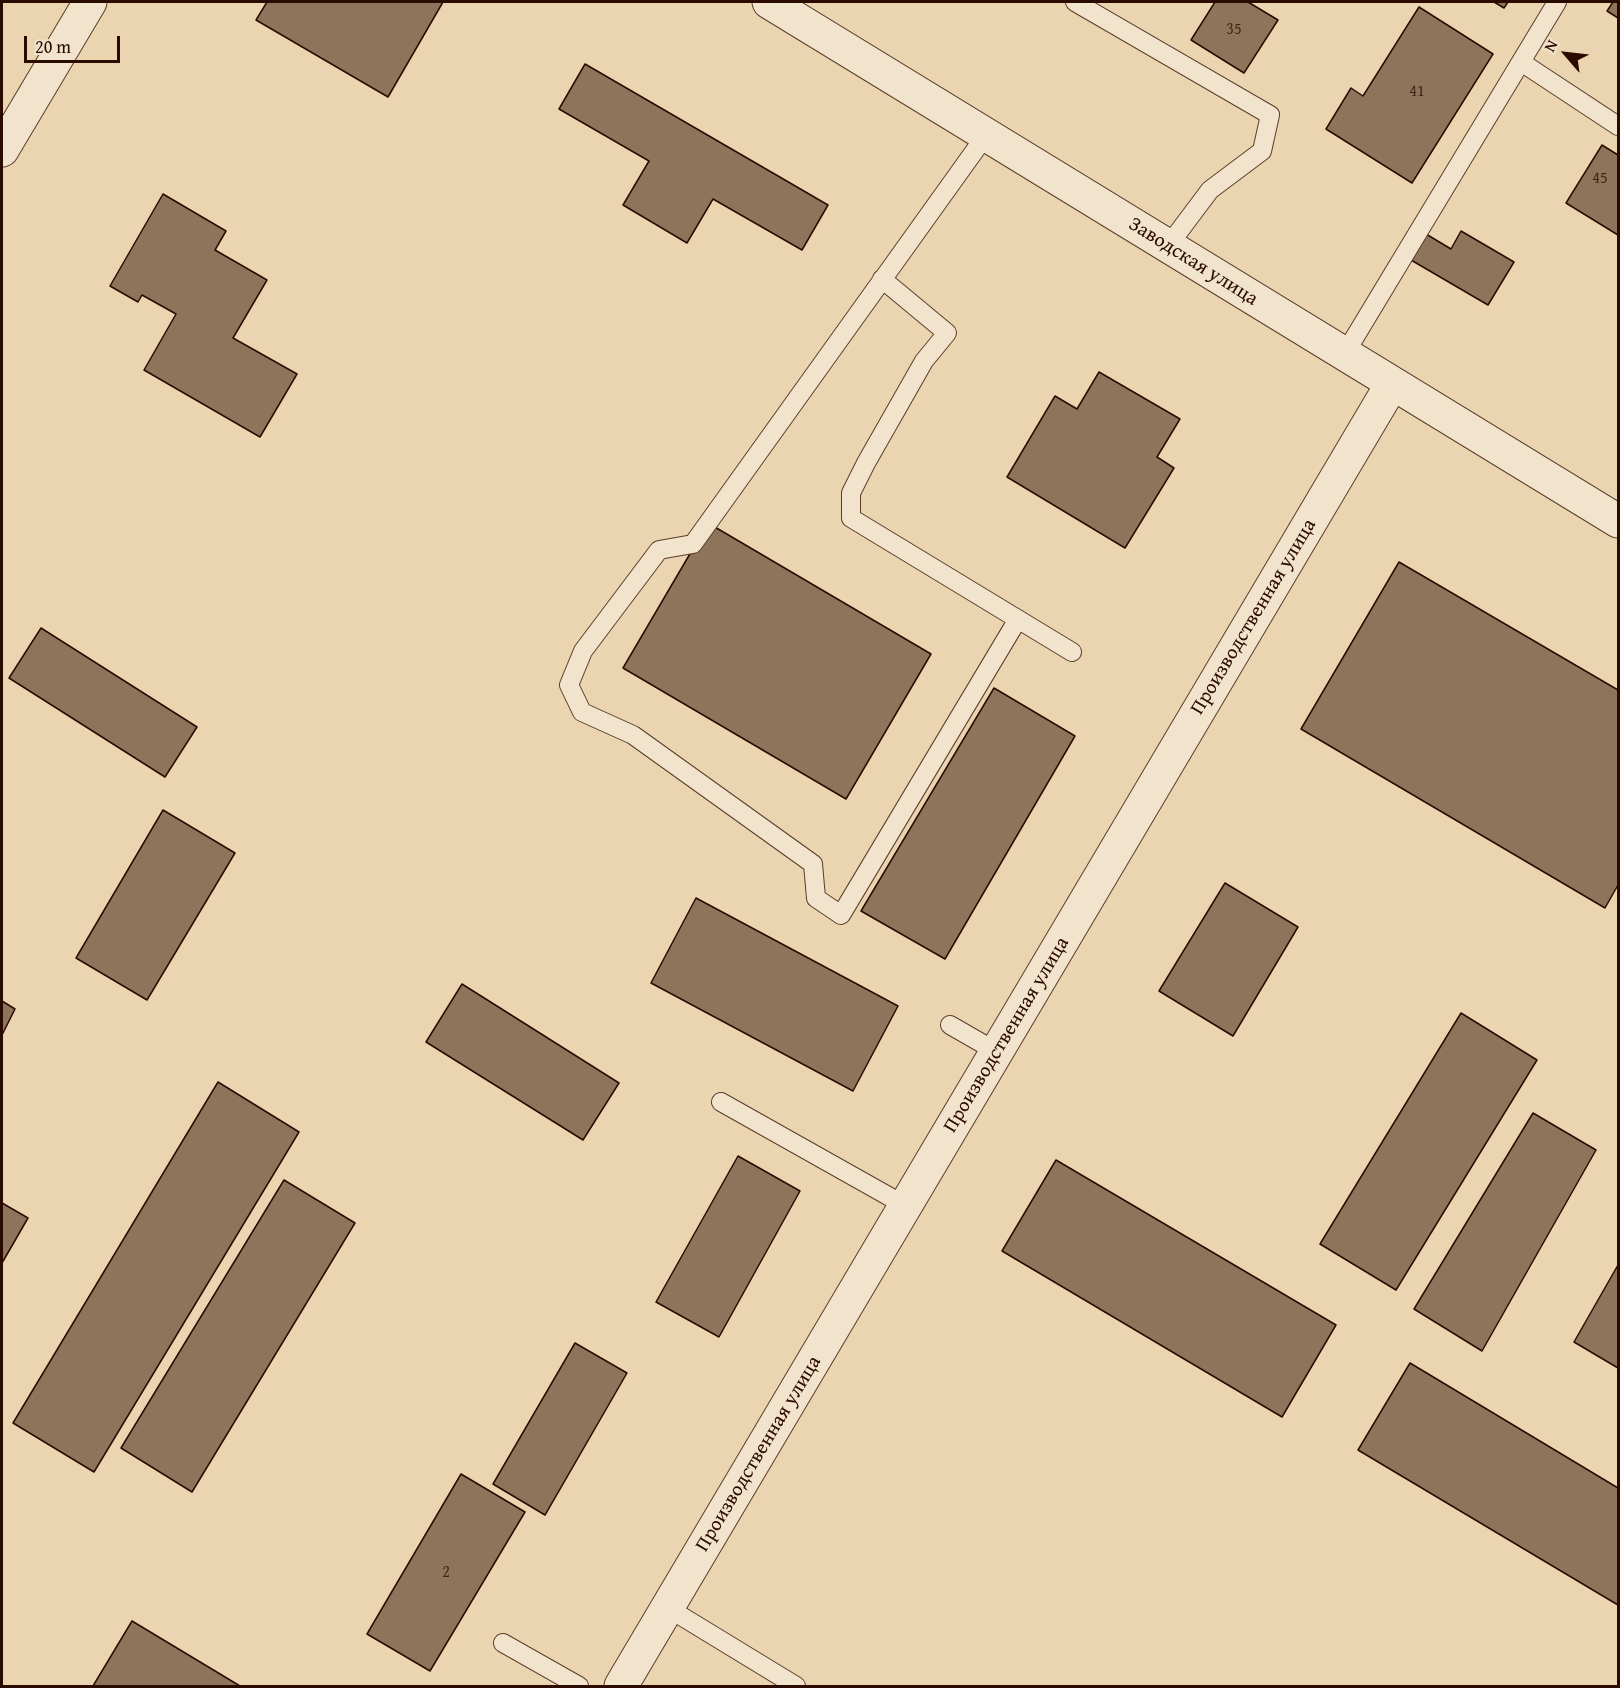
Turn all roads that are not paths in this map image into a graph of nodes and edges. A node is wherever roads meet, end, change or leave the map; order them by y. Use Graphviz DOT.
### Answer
graph roads {
  1 [pos="90,2"];
  2 [pos="770,2"];
  3 [pos="1075,2"];
  4 [pos="1557,2"];
  5 [pos="1521,62"];
  6 [pos="1618,126"];
  7 [pos="986,135"];
  8 [pos="2,150"];
  9 [pos="1168,246"];
  10 [pos="882,279"];
  11 [pos="1344,355"];
  12 [pos="1392,384"];
  13 [pos="1618,521"];
  14 [pos="1018,619"];
  15 [pos="1072,652"];
  16 [pos="950,1025"];
  17 [pos="997,1052"];
  18 [pos="721,1102"];
  19 [pos="906,1206"];
  20 [pos="668,1608"];
  21 [pos="503,1643"];
  22 [pos="579,1686"];
  23 [pos="621,1686"];
  24 [pos="796,1686"];
  1 -- 8 [label="street"];
  2 -- 7 [label="street, Заводская улица"];
  3 -- 9 [label="lane"];
  4 -- 5 [label="lane"];
  5 -- 6 [label="lane"];
  5 -- 11 [label="lane"];
  7 -- 9 [label="street, Заводская улица"];
  7 -- 10 [label="lane"];
  9 -- 11 [label="street, Заводская улица"];
  10 -- 14 [label="lane"];
  10 -- 14 [label="lane"];
  11 -- 12 [label="street, Заводская улица"];
  12 -- 13 [label="street, Заводская улица"];
  12 -- 17 [label="street, Производственная улица"];
  14 -- 15 [label="lane"];
  16 -- 17 [label="lane"];
  17 -- 19 [label="street, Производственная улица"];
  18 -- 19 [label="lane"];
  19 -- 20 [label="street, Производственная улица"];
  20 -- 23 [label="street, Производственная улица"];
  20 -- 24 [label="lane"];
  21 -- 22 [label="lane"];
}
